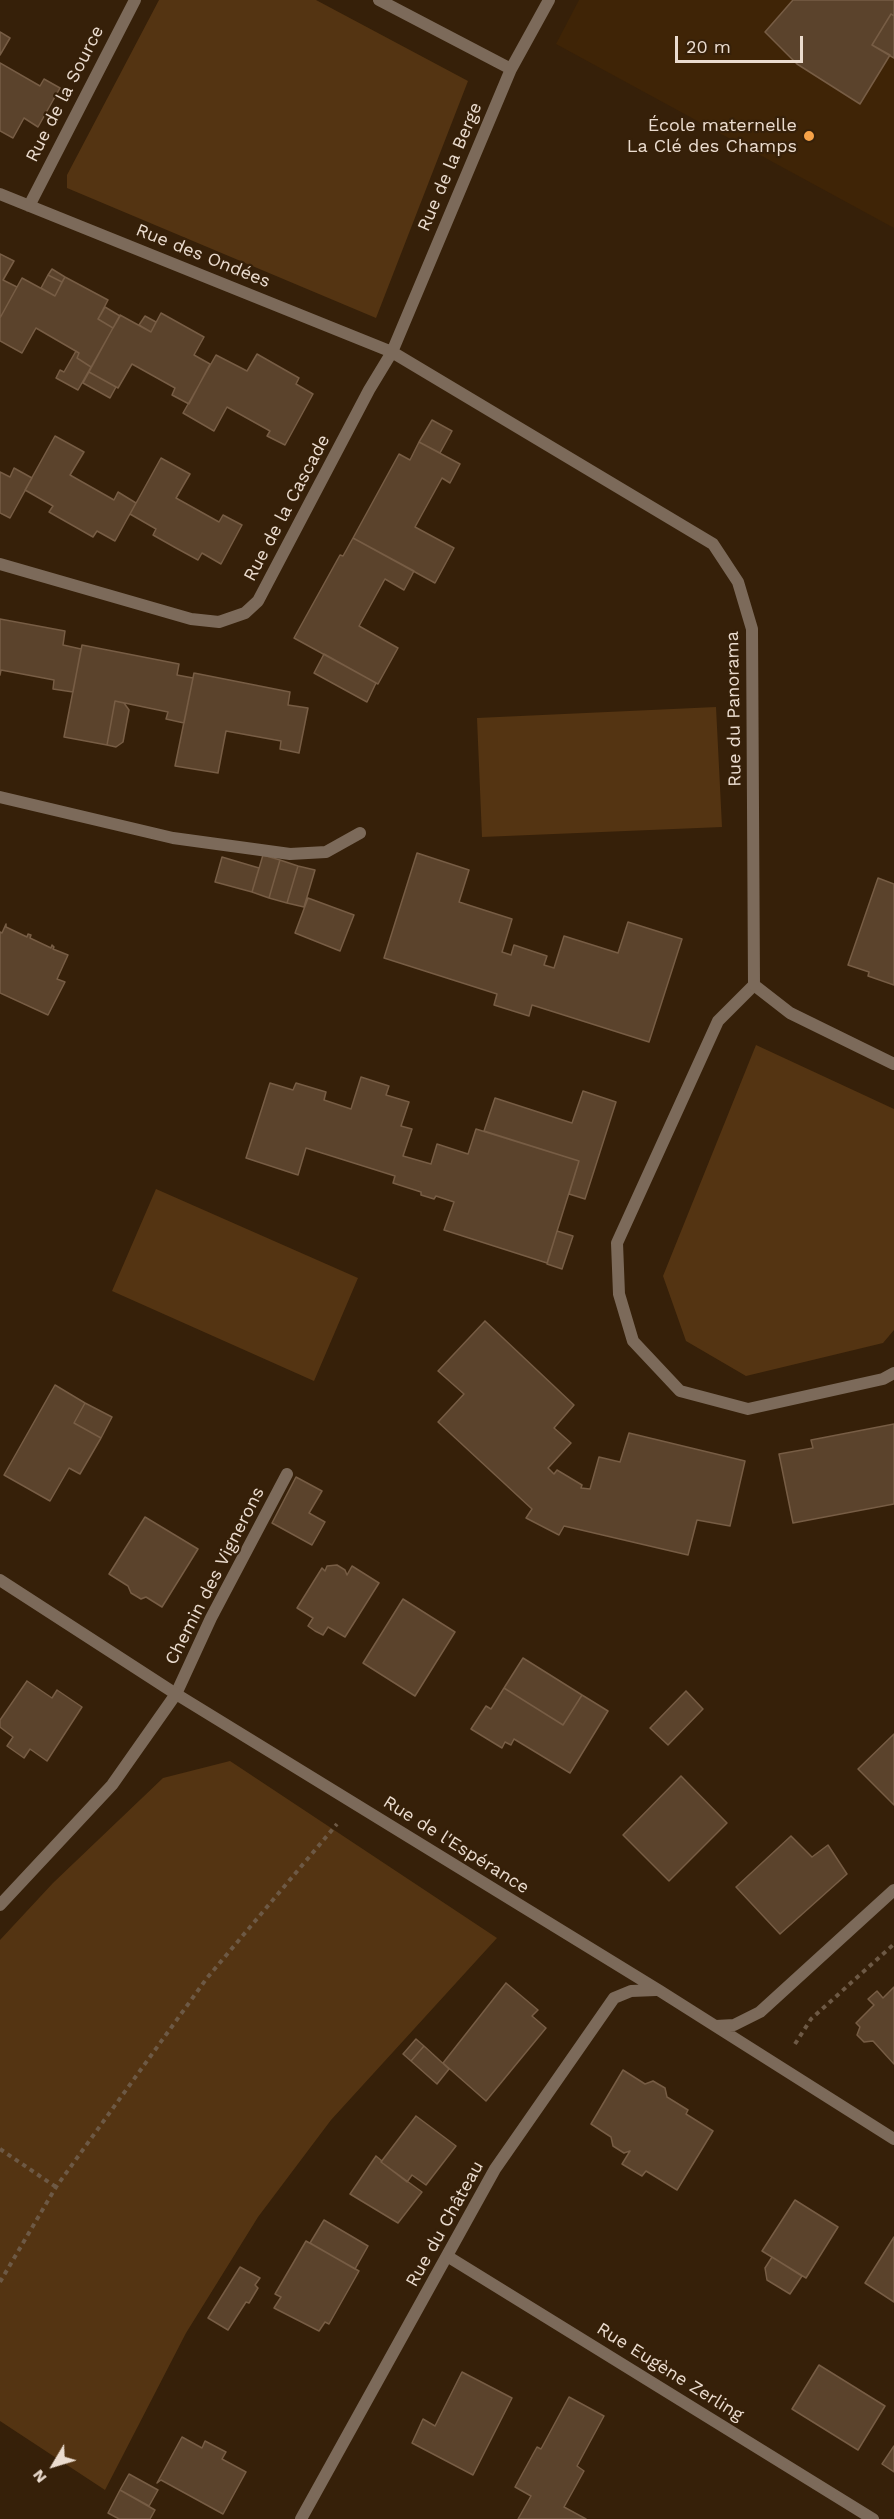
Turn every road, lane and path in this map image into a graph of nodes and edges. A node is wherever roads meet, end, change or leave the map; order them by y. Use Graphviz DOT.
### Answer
graph roads {
  1 [pos="135,0"];
  2 [pos="379,0"];
  3 [pos="549,0"];
  4 [pos="511,69"];
  5 [pos="0,194"];
  6 [pos="29,206"];
  7 [pos="392,352"];
  8 [pos="0,564"];
  9 [pos="0,797"];
  10 [pos="360,833"];
  11 [pos="754,985"];
  12 [pos="894,1064"];
  13 [pos="894,1373"];
  14 [pos="287,1474"];
  15 [pos="0,1580"];
  16 [pos="176,1694"];
  17 [pos="352,1802"];
  18 [pos="894,1890"];
  19 [pos="0,1905"];
  20 [pos="894,1944"];
  21 [pos="660,1991"];
  22 [pos="716,2026"];
  23 [pos="780,2067"];
  24 [pos="894,2139"];
  25 [pos="0,2149"];
  26 [pos="56,2187"];
  27 [pos="447,2256"];
  28 [pos="0,2282"];
  29 [pos="301,2519"];
  30 [pos="873,2519"];
  1 -- 6 [label="street, Rue de la Source"];
  2 -- 4 [label="street"];
  3 -- 4 [label="street, Rue de la Berge"];
  4 -- 7 [label="street, Rue de la Berge"];
  5 -- 6 [label="street, Rue des Ondées"];
  6 -- 7 [label="street, Rue des Ondées"];
  7 -- 8 [label="street, Rue de la Cascade"];
  7 -- 11 [label="street, Rue du Panorama"];
  9 -- 10 [label="street"];
  11 -- 12 [label="street"];
  11 -- 13 [label="street"];
  14 -- 16 [label="street, Chemin des Vignerons"];
  15 -- 16 [label="street, Rue de l'Espérance"];
  16 -- 17 [label="street, Rue de l'Espérance"];
  16 -- 19 [label="street, Chemin des Vignerons"];
  17 -- 21 [label="street, Rue de l'Espérance"];
  17 -- 26 [label="path"];
  18 -- 22 [label="street"];
  20 -- 23 [label="path"];
  21 -- 22 [label="street, Rue de l'Espérance"];
  21 -- 27 [label="street, Rue du Château"];
  22 -- 23 [label="street, Rue de l'Espérance"];
  23 -- 24 [label="street, Rue de l'Espérance"];
  25 -- 26 [label="path"];
  26 -- 28 [label="path"];
  27 -- 29 [label="street, Rue du Château"];
  27 -- 30 [label="street, Rue Eugène Zerling"];
}
